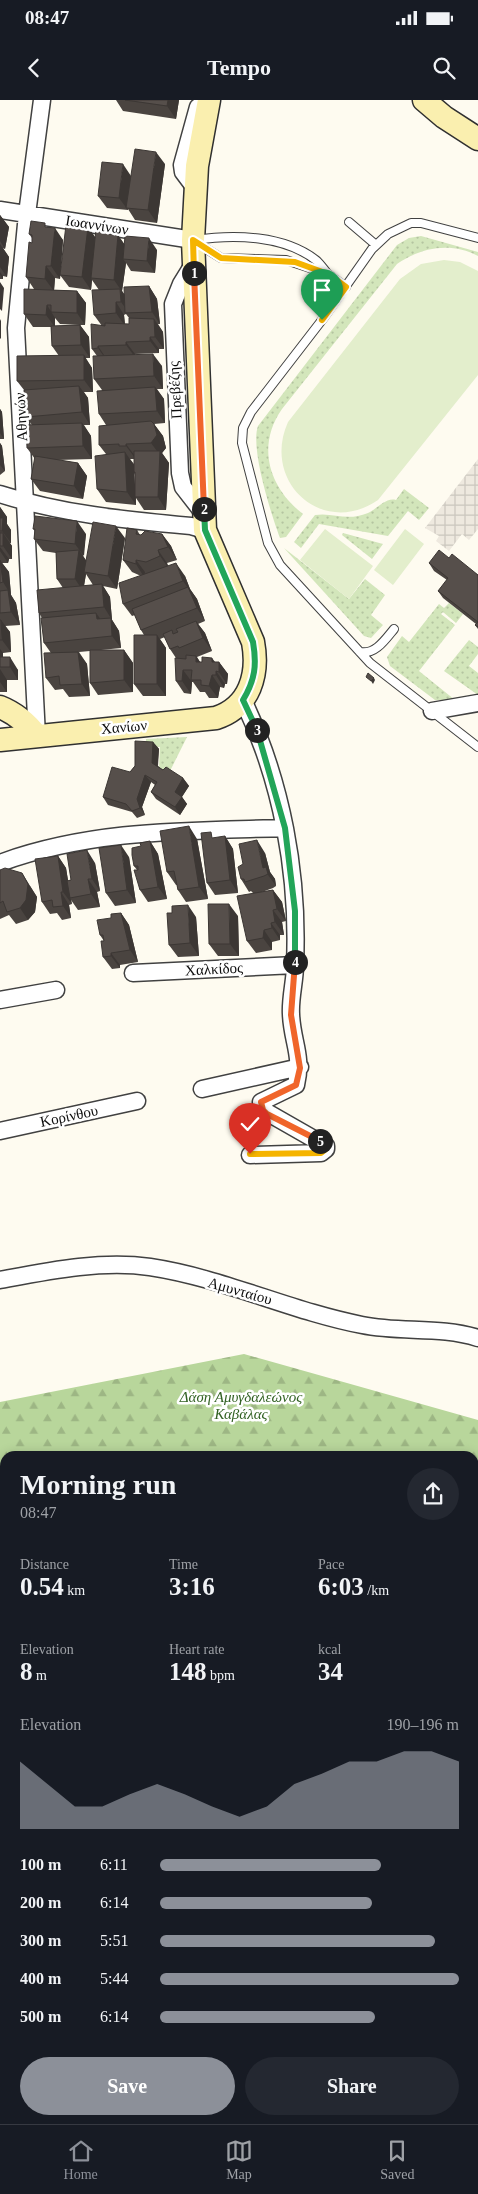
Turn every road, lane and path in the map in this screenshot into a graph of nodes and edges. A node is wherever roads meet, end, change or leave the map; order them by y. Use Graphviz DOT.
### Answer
graph roads {
  1 [pos="42,100"];
  2 [pos="200,100"];
  3 [pos="209,100"];
  4 [pos="424,100"];
  5 [pos="478,139"];
  6 [pos="195,188"];
  7 [pos="0,210"];
  8 [pos="27,214"];
  9 [pos="348,222"];
  10 [pos="478,238"];
  11 [pos="193,240"];
  12 [pos="376,245"];
  13 [pos="328,274"];
  14 [pos="346,287"];
  15 [pos="0,494"];
  16 [pos="26,502"];
  17 [pos="205,522"];
  18 [pos="394,630"];
  19 [pos="360,652"];
  20 [pos="243,700"];
  21 [pos="478,703"];
  22 [pos="0,708"];
  23 [pos="432,712"];
  24 [pos="37,736"];
  25 [pos="0,740"];
  26 [pos="478,747"];
  27 [pos="285,828"];
  28 [pos="0,863"];
  29 [pos="295,965"];
  30 [pos="133,974"];
  31 [pos="56,990"];
  32 [pos="0,1000"];
  33 [pos="300,1068"];
  34 [pos="202,1089"];
  35 [pos="137,1101"];
  36 [pos="0,1131"];
  37 [pos="250,1154"];
  38 [pos="0,1280"];
  39 [pos="478,1338"];
  1 -- 8 [label="street, Αθηνών"];
  2 -- 6 [label="street"];
  3 -- 6 [label="street, Πρεβέζης"];
  4 -- 5 [label="street"];
  6 -- 11 [label="street, Πρεβέζης"];
  7 -- 8 [label="street, Ιωαννίνων"];
  8 -- 11 [label="street, Ιωαννίνων"];
  8 -- 16 [label="street, Αθηνών"];
  9 -- 12 [label="lane"];
  10 -- 12 [label="lane"];
  11 -- 13 [label="lane"];
  11 -- 13 [label="lane"];
  11 -- 17 [label="street, Πρεβέζης"];
  12 -- 14 [label="lane"];
  13 -- 14 [label="lane"];
  14 -- 19 [label="lane"];
  15 -- 16 [label="street"];
  16 -- 17 [label="street"];
  16 -- 24 [label="street, Αθηνών"];
  17 -- 20 [label="street, Πρεβέζης"];
  18 -- 19 [label="lane"];
  19 -- 23 [label="lane"];
  20 -- 24 [label="street, Χανίων"];
  20 -- 27 [label="street"];
  21 -- 23 [label="street"];
  22 -- 24 [label="street"];
  23 -- 26 [label="lane"];
  24 -- 25 [label="street, Χανίων"];
  27 -- 28 [label="street"];
  27 -- 29 [label="street"];
  29 -- 30 [label="street, Χαλκίδος"];
  29 -- 33 [label="street"];
  31 -- 32 [label="street"];
  33 -- 34 [label="street"];
  33 -- 37 [label="street"];
  35 -- 36 [label="street, Κορίνθου"];
  38 -- 39 [label="street, Αμυνταίου"];
}
